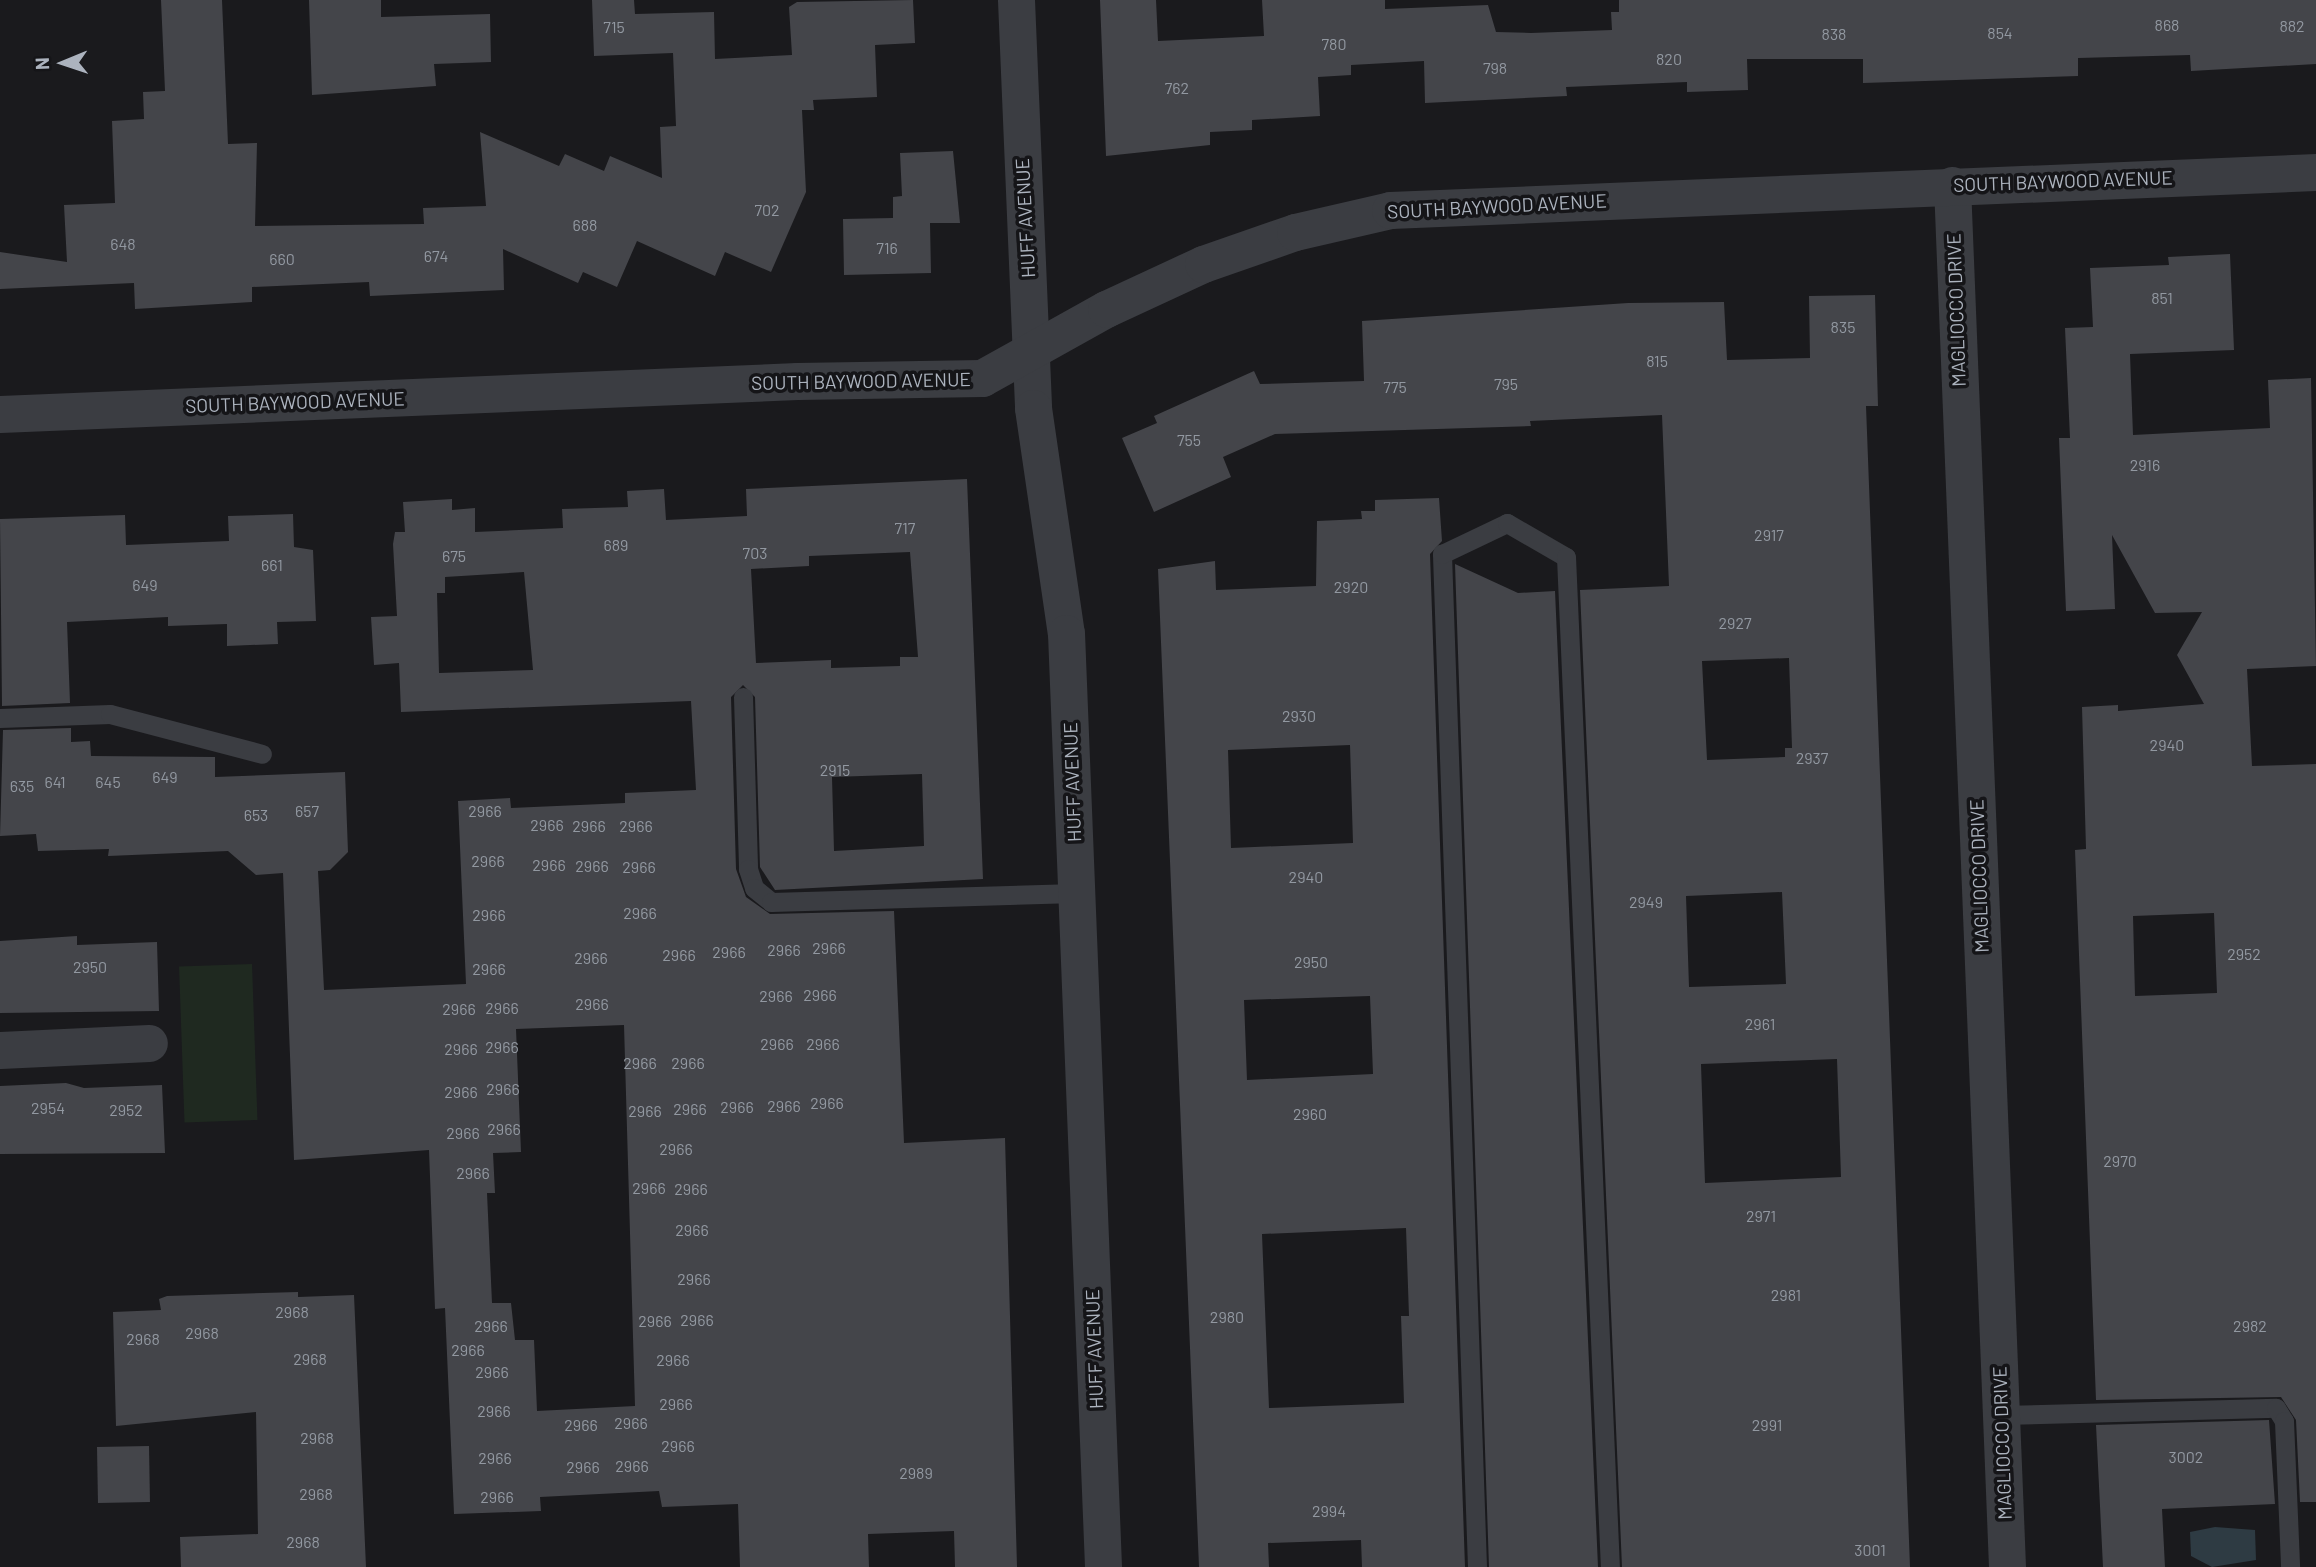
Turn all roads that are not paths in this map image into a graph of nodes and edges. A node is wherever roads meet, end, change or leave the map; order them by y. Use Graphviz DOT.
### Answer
graph roads {
  1 [pos="1016,0"];
  2 [pos="2316,172"];
  3 [pos="1952,186"];
  4 [pos="1031,351"];
  5 [pos="0,414"];
  6 [pos="743,697"];
  7 [pos="0,718"];
  8 [pos="262,754"];
  9 [pos="1076,893"];
  10 [pos="149,1043"];
  11 [pos="0,1050"];
  12 [pos="2001,1415"];
  13 [pos="1103,1567"];
  14 [pos="1477,1567"];
  15 [pos="1610,1567"];
  16 [pos="2007,1567"];
  17 [pos="2290,1567"];
  1 -- 4 [label="street, HUFF AVENUE"];
  2 -- 3 [label="street, SOUTH BAYWOOD AVENUE"];
  3 -- 4 [label="street, SOUTH BAYWOOD AVENUE"];
  3 -- 12 [label="street, MAGLIOCCO DRIVE"];
  4 -- 5 [label="street, SOUTH BAYWOOD AVENUE"];
  4 -- 9 [label="street, HUFF AVENUE"];
  6 -- 9 [label="lane"];
  7 -- 8 [label="lane"];
  9 -- 13 [label="street, HUFF AVENUE"];
  10 -- 11 [label="street"];
  12 -- 16 [label="street, MAGLIOCCO DRIVE"];
  12 -- 17 [label="lane"];
  14 -- 15 [label="lane"];
}
